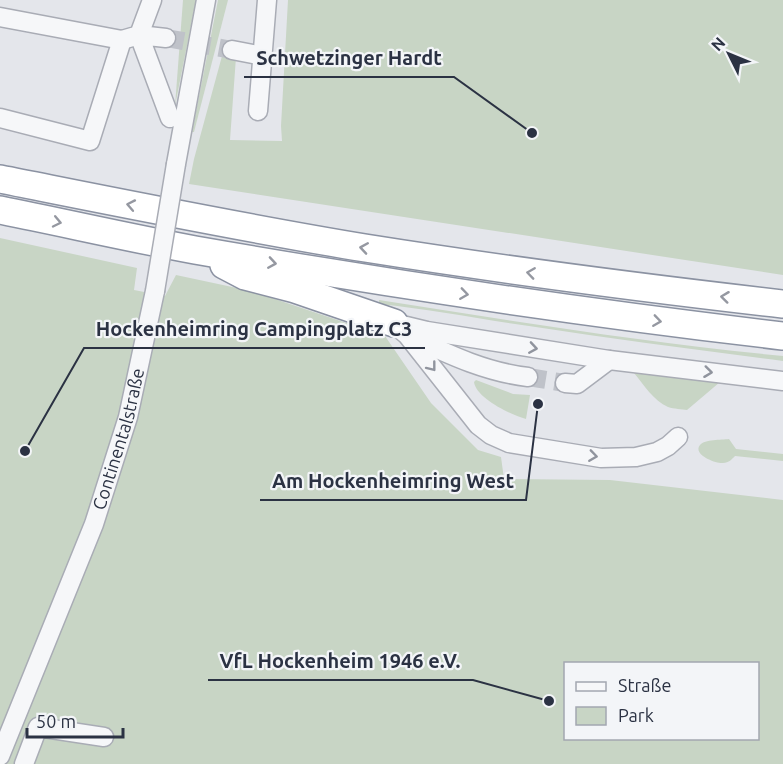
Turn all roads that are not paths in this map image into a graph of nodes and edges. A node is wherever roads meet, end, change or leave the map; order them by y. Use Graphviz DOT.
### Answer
graph roads {
  1 [pos="152,0"];
  2 [pos="206,0"];
  3 [pos="267,0"];
  4 [pos="0,17"];
  5 [pos="131,37"];
  6 [pos="166,38"];
  7 [pos="232,50"];
  8 [pos="263,56"];
  9 [pos="258,111"];
  10 [pos="0,118"];
  11 [pos="170,118"];
  12 [pos="0,179"];
  13 [pos="0,210"];
  14 [pos="193,250"];
  15 [pos="783,304"];
  16 [pos="400,329"];
  17 [pos="783,336"];
  18 [pos="609,360"];
  19 [pos="528,378"];
  20 [pos="783,381"];
  21 [pos="566,383"];
  22 [pos="678,437"];
  23 [pos="104,737"];
  24 [pos="0,756"];
  25 [pos="24,764"];
  1 -- 5 [label="street"];
  2 -- 24 [label="street, Continentalstraße, bridge"];
  3 -- 8 [label="street"];
  4 -- 5 [label="street"];
  5 -- 6 [label="street"];
  5 -- 10 [label="street"];
  5 -- 11 [label="street"];
  7 -- 8 [label="street"];
  8 -- 9 [label="street"];
  15 -- 12 [label="highway, one-way"];
  13 -- 14 [label="highway, one-way"];
  14 -- 16 [label="highway"];
  14 -- 17 [label="highway, one-way"];
  16 -- 18 [label="street, one-way"];
  16 -- 19 [label="street"];
  16 -- 22 [label="street, one-way"];
  18 -- 20 [label="street, one-way"];
  18 -- 21 [label="street"];
  23 -- 25 [label="street"];
}
